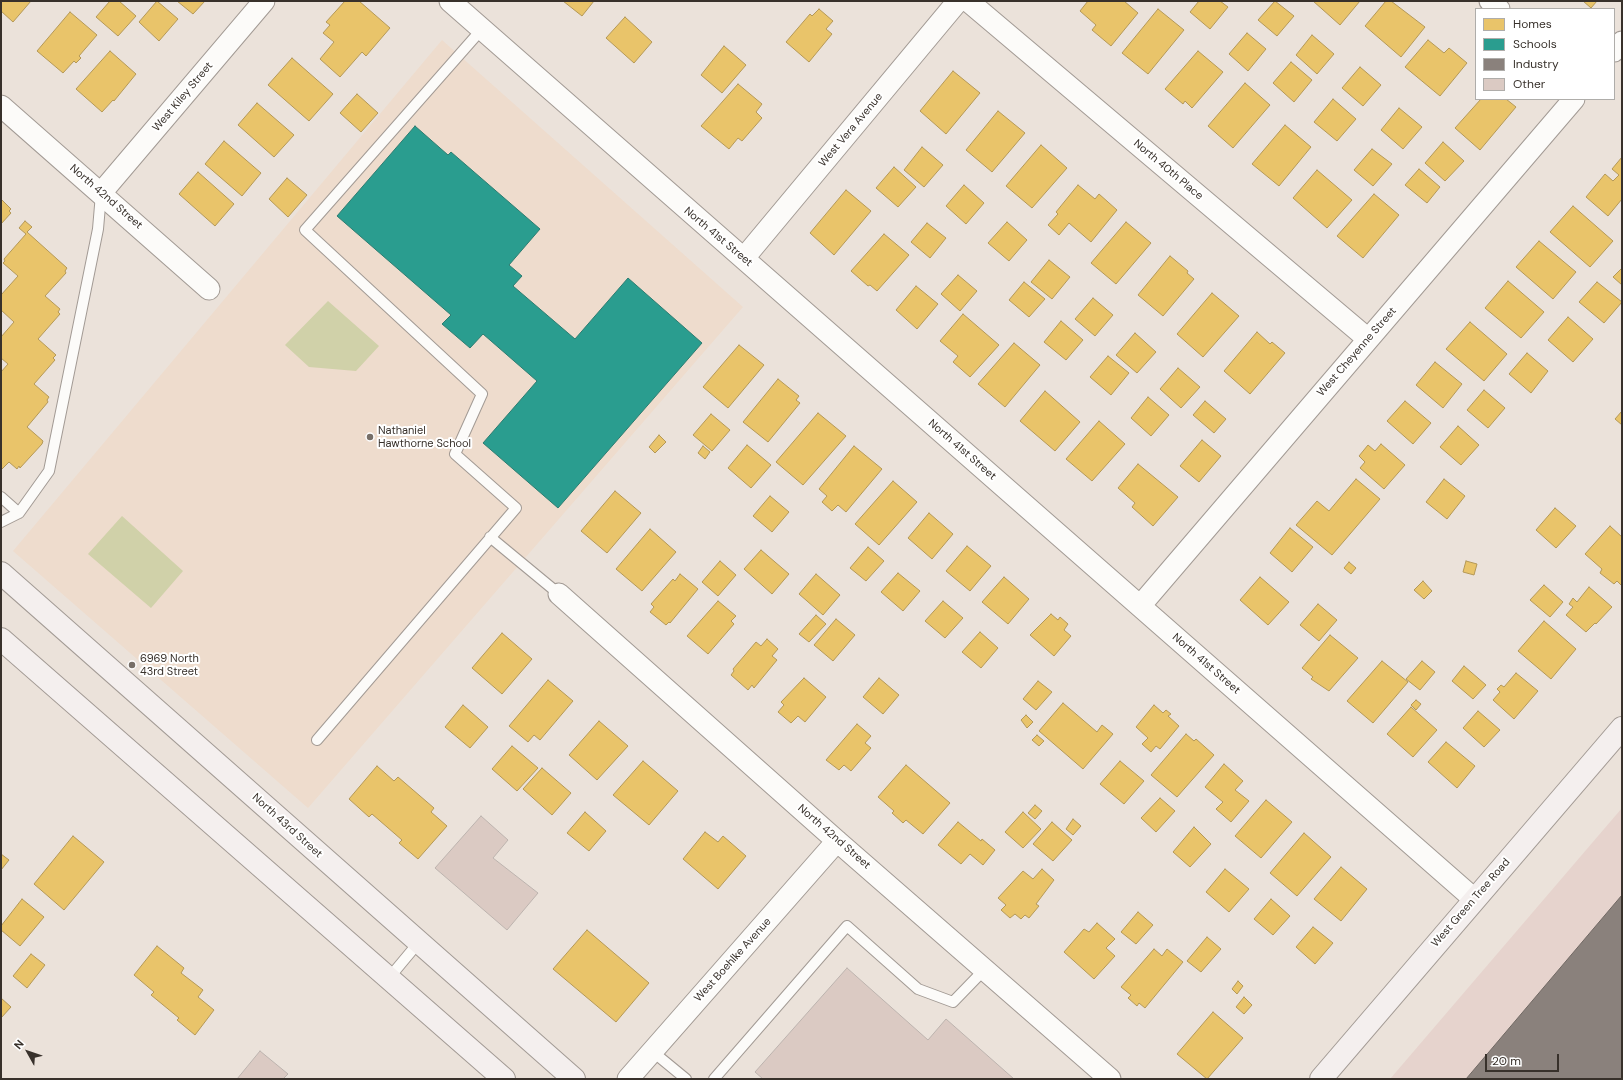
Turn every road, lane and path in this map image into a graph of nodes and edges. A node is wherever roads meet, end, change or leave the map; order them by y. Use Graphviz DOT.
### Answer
graph roads {
  1 [pos="264,1"];
  2 [pos="450,1"];
  3 [pos="958,1"];
  4 [pos="968,1"];
  5 [pos="1490,1"];
  6 [pos="1498,8"];
  7 [pos="482,29"];
  8 [pos="1622,42"];
  9 [pos="1615,50"];
  10 [pos="1573,100"];
  11 [pos="2,109"];
  12 [pos="101,193"];
  13 [pos="744,258"];
  14 [pos="209,289"];
  15 [pos="1368,340"];
  16 [pos="1,497"];
  17 [pos="19,513"];
  18 [pos="1,522"];
  19 [pos="490,537"];
  20 [pos="1,572"];
  21 [pos="559,594"];
  22 [pos="1140,606"];
  23 [pos="1,639"];
  24 [pos="1622,728"];
  25 [pos="317,740"];
  26 [pos="837,841"];
  27 [pos="1474,899"];
  28 [pos="419,942"];
  29 [pos="985,969"];
  30 [pos="388,978"];
  31 [pos="652,1051"];
  32 [pos="1106,1078"];
  33 [pos="504,1079"];
  34 [pos="574,1079"];
  35 [pos="628,1079"];
  36 [pos="686,1079"];
  37 [pos="714,1079"];
  38 [pos="1321,1079"];
  1 -- 12 [label="street, West Kiley Street"];
  2 -- 7 [label="street, North 41st Street"];
  3 -- 13 [label="street, West Vera Avenue"];
  4 -- 15 [label="street, North 40th Place"];
  5 -- 6 [label="street"];
  7 -- 13 [label="street, North 41st Street"];
  7 -- 19 [label="lane"];
  8 -- 9 [label="street"];
  10 -- 15 [label="street, West Cheyenne Street"];
  11 -- 12 [label="street, North 42nd Street"];
  12 -- 14 [label="street, North 42nd Street"];
  12 -- 17 [label="lane"];
  13 -- 22 [label="street, North 41st Street"];
  15 -- 22 [label="street, West Cheyenne Street"];
  16 -- 17 [label="lane"];
  17 -- 18 [label="lane"];
  19 -- 21 [label="lane"];
  19 -- 25 [label="lane"];
  20 -- 28 [label="main road, North 43rd Street"];
  21 -- 26 [label="street, North 42nd Street"];
  22 -- 27 [label="street, North 41st Street"];
  23 -- 30 [label="main road"];
  24 -- 27 [label="main road, West Green Tree Road"];
  26 -- 29 [label="street, North 42nd Street"];
  26 -- 31 [label="street, West Boehlke Avenue"];
  27 -- 38 [label="main road, West Green Tree Road"];
  28 -- 30 [label="lane"];
  28 -- 34 [label="main road, North 43rd Street"];
  29 -- 32 [label="street, North 42nd Street"];
  29 -- 37 [label="lane"];
  30 -- 33 [label="main road"];
  31 -- 35 [label="street, West Boehlke Avenue"];
  31 -- 36 [label="lane"];
}
